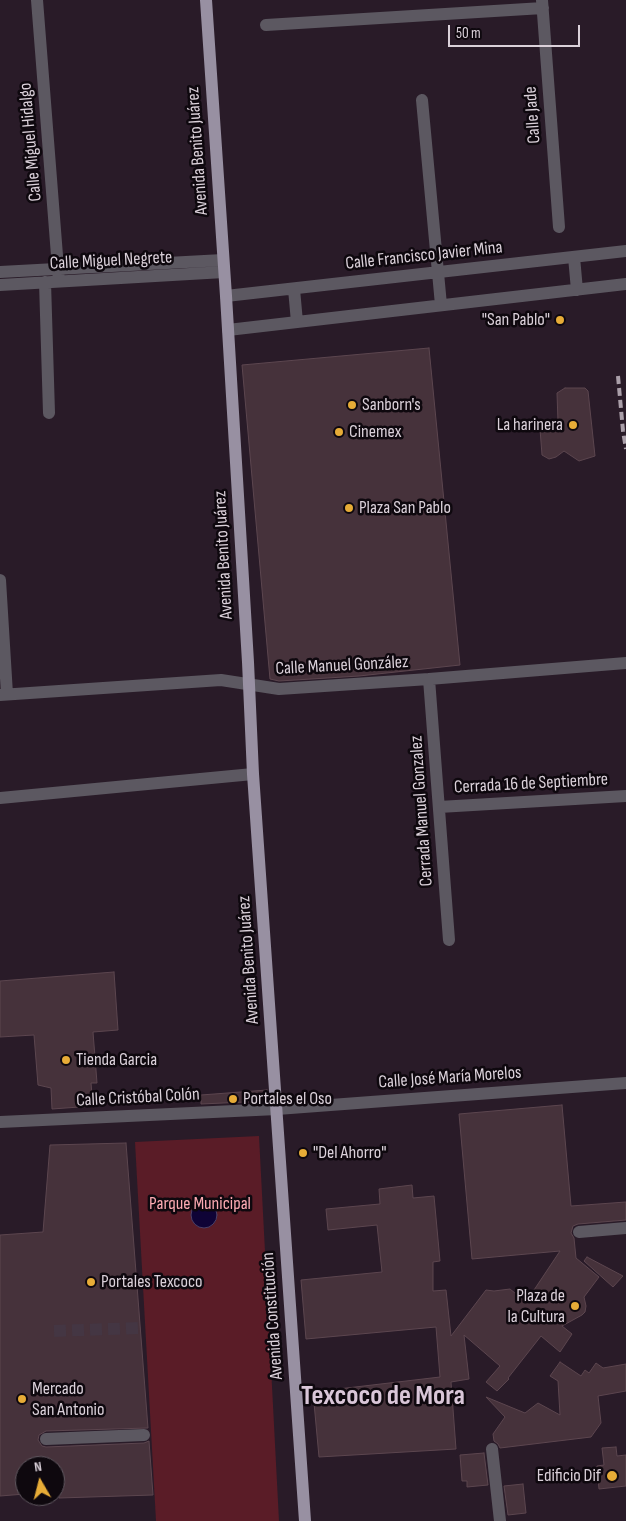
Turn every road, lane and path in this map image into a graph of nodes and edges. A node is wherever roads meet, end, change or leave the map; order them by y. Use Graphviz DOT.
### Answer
graph roads {
  1 [pos="37,0"];
  2 [pos="206,0"];
  3 [pos="543,4"];
  4 [pos="266,25"];
  5 [pos="422,100"];
  6 [pos="559,227"];
  7 [pos="626,251"];
  8 [pos="574,257"];
  9 [pos="224,266"];
  10 [pos="0,272"];
  11 [pos="439,272"];
  12 [pos="59,275"];
  13 [pos="45,282"];
  14 [pos="626,284"];
  15 [pos="0,285"];
  16 [pos="294,289"];
  17 [pos="577,290"];
  18 [pos="226,296"];
  19 [pos="441,305"];
  20 [pos="297,322"];
  21 [pos="228,330"];
  22 [pos="49,413"];
  23 [pos="0,580"];
  24 [pos="626,663"];
  25 [pos="429,679"];
  26 [pos="248,683"];
  27 [pos="4,695"];
  28 [pos="253,774"];
  29 [pos="626,796"];
  30 [pos="0,798"];
  31 [pos="439,808"];
  32 [pos="449,940"];
  33 [pos="626,1083"];
  34 [pos="277,1109"];
  35 [pos="0,1122"];
  36 [pos="626,1228"];
  37 [pos="579,1232"];
  38 [pos="144,1436"];
  39 [pos="46,1438"];
  40 [pos="492,1449"];
  41 [pos="305,1521"];
  42 [pos="500,1521"];
  1 -- 12 [label="street, Calle Miguel Hidalgo"];
  2 -- 9 [label="main road, Avenida Benito Juárez"];
  3 -- 4 [label="street"];
  3 -- 6 [label="street, Calle Jade"];
  5 -- 11 [label="street"];
  7 -- 8 [label="street, Calle Francisco Javier Mina"];
  8 -- 11 [label="street, Calle Francisco Javier Mina"];
  8 -- 17 [label="street"];
  9 -- 12 [label="street, Calle Miguel Negrete"];
  9 -- 18 [label="main road, Avenida Benito Juárez"];
  10 -- 12 [label="street, Calle Miguel Negrete"];
  11 -- 16 [label="street, Calle Francisco Javier Mina"];
  11 -- 19 [label="street"];
  12 -- 13 [label="street, Calle Miguel Negrete"];
  13 -- 15 [label="street, Calle Miguel Negrete"];
  13 -- 22 [label="street"];
  14 -- 17 [label="street"];
  16 -- 18 [label="street, Calle Francisco Javier Mina"];
  16 -- 20 [label="street"];
  17 -- 19 [label="street"];
  18 -- 21 [label="main road, Avenida Benito Juárez"];
  19 -- 20 [label="street"];
  20 -- 21 [label="street"];
  21 -- 26 [label="main road, Avenida Benito Juárez"];
  23 -- 27 [label="street"];
  24 -- 25 [label="street, Calle Manuel González"];
  25 -- 26 [label="street, Calle Manuel González"];
  25 -- 31 [label="street, Cerrada Manuel Gonzalez"];
  26 -- 27 [label="street, Calle Manuel González"];
  26 -- 28 [label="main road, Avenida Benito Juárez"];
  28 -- 30 [label="street"];
  28 -- 34 [label="main road, Avenida Benito Juárez"];
  29 -- 31 [label="street, Cerrada 16 de Septiembre"];
  31 -- 32 [label="street, Cerrada Manuel Gonzalez"];
  33 -- 34 [label="street, Calle José María Morelos"];
  34 -- 35 [label="street, Calle Cristóbal Colón"];
  34 -- 41 [label="main road, Avenida Constitución"];
  36 -- 37 [label="street"];
  38 -- 39 [label="street"];
  40 -- 42 [label="street"];
}
